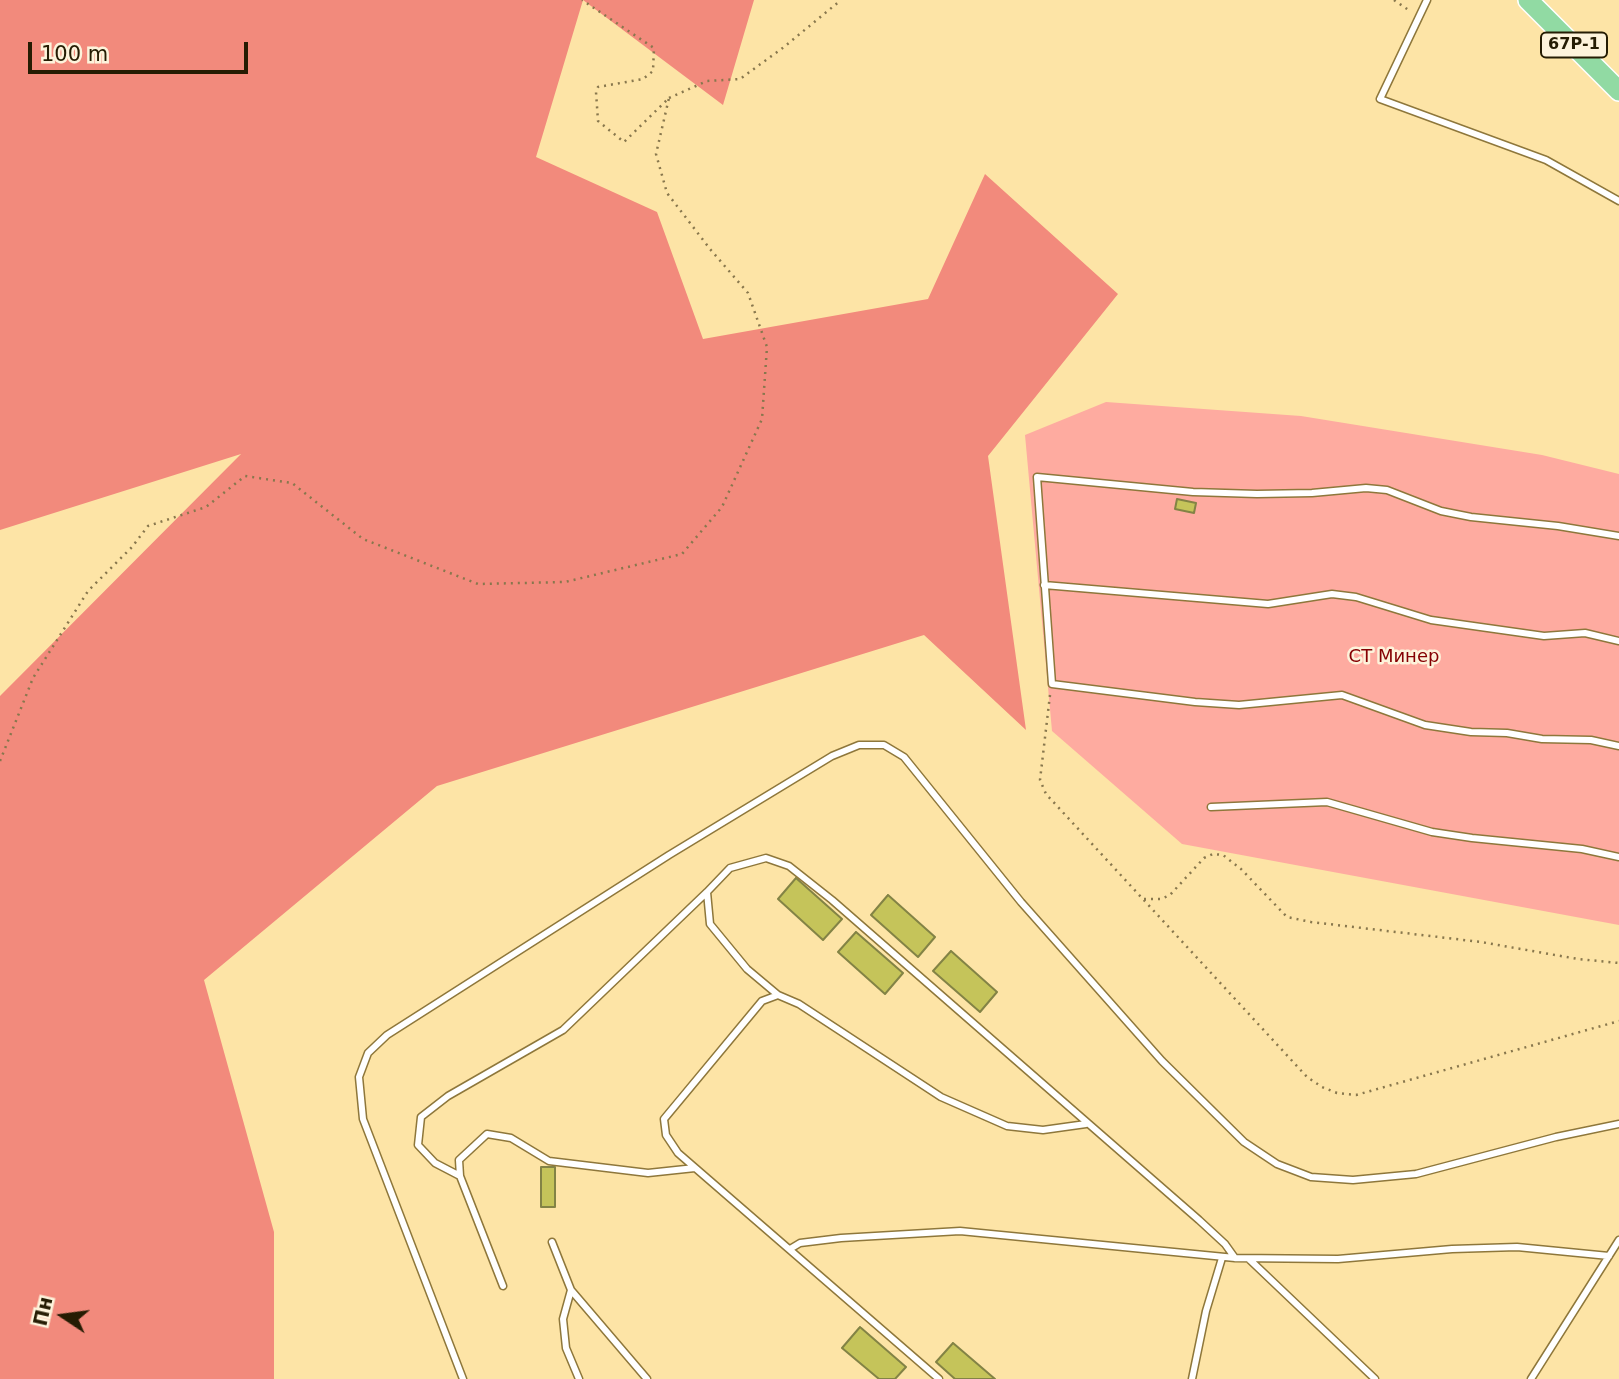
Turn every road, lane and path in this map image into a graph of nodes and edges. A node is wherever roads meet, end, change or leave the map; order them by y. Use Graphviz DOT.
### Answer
graph roads {
  1 [pos="582,0"];
  2 [pos="841,0"];
  3 [pos="1394,0"];
  4 [pos="1427,0"];
  5 [pos="1528,0"];
  6 [pos="1419,16"];
  7 [pos="1619,91"];
  8 [pos="669,98"];
  9 [pos="1619,201"];
  10 [pos="1619,536"];
  11 [pos="1044,585"];
  12 [pos="1619,641"];
  13 [pos="1052,684"];
  14 [pos="1619,746"];
  15 [pos="0,761"];
  16 [pos="1211,807"];
  17 [pos="1619,857"];
  18 [pos="707,892"];
  19 [pos="1144,899"];
  20 [pos="1619,963"];
  21 [pos="778,995"];
  22 [pos="1619,1021"];
  23 [pos="1086,1124"];
  24 [pos="1619,1124"];
  25 [pos="695,1168"];
  26 [pos="460,1175"];
  27 [pos="1619,1240"];
  28 [pos="552,1242"];
  29 [pos="790,1249"];
  30 [pos="1609,1256"];
  31 [pos="1222,1258"];
  32 [pos="1235,1258"];
  33 [pos="1249,1259"];
  34 [pos="503,1286"];
  35 [pos="571,1290"];
  36 [pos="463,1379"];
  37 [pos="579,1379"];
  38 [pos="647,1379"];
  39 [pos="939,1379"];
  40 [pos="1192,1379"];
  41 [pos="1376,1379"];
  42 [pos="1531,1379"];
  1 -- 8 [label="path"];
  2 -- 8 [label="path"];
  3 -- 6 [label="path"];
  4 -- 6 [label="lane"];
  5 -- 7 [label="main road, 67Р-1"];
  6 -- 9 [label="lane"];
  8 -- 15 [label="path"];
  10 -- 11 [label="lane"];
  11 -- 12 [label="lane"];
  11 -- 13 [label="lane"];
  13 -- 14 [label="lane"];
  13 -- 19 [label="path"];
  16 -- 17 [label="lane"];
  18 -- 21 [label="lane"];
  18 -- 23 [label="lane"];
  18 -- 26 [label="lane"];
  19 -- 20 [label="path"];
  19 -- 22 [label="path"];
  21 -- 23 [label="lane"];
  21 -- 25 [label="lane"];
  23 -- 32 [label="lane"];
  24 -- 36 [label="lane"];
  25 -- 26 [label="lane"];
  25 -- 29 [label="lane"];
  26 -- 34 [label="lane"];
  27 -- 30 [label="lane"];
  28 -- 35 [label="lane"];
  29 -- 31 [label="lane"];
  29 -- 39 [label="lane"];
  30 -- 33 [label="lane"];
  30 -- 42 [label="lane"];
  31 -- 32 [label="lane"];
  31 -- 40 [label="lane"];
  32 -- 33 [label="lane"];
  33 -- 41 [label="lane"];
  35 -- 37 [label="lane"];
  35 -- 38 [label="lane"];
}
